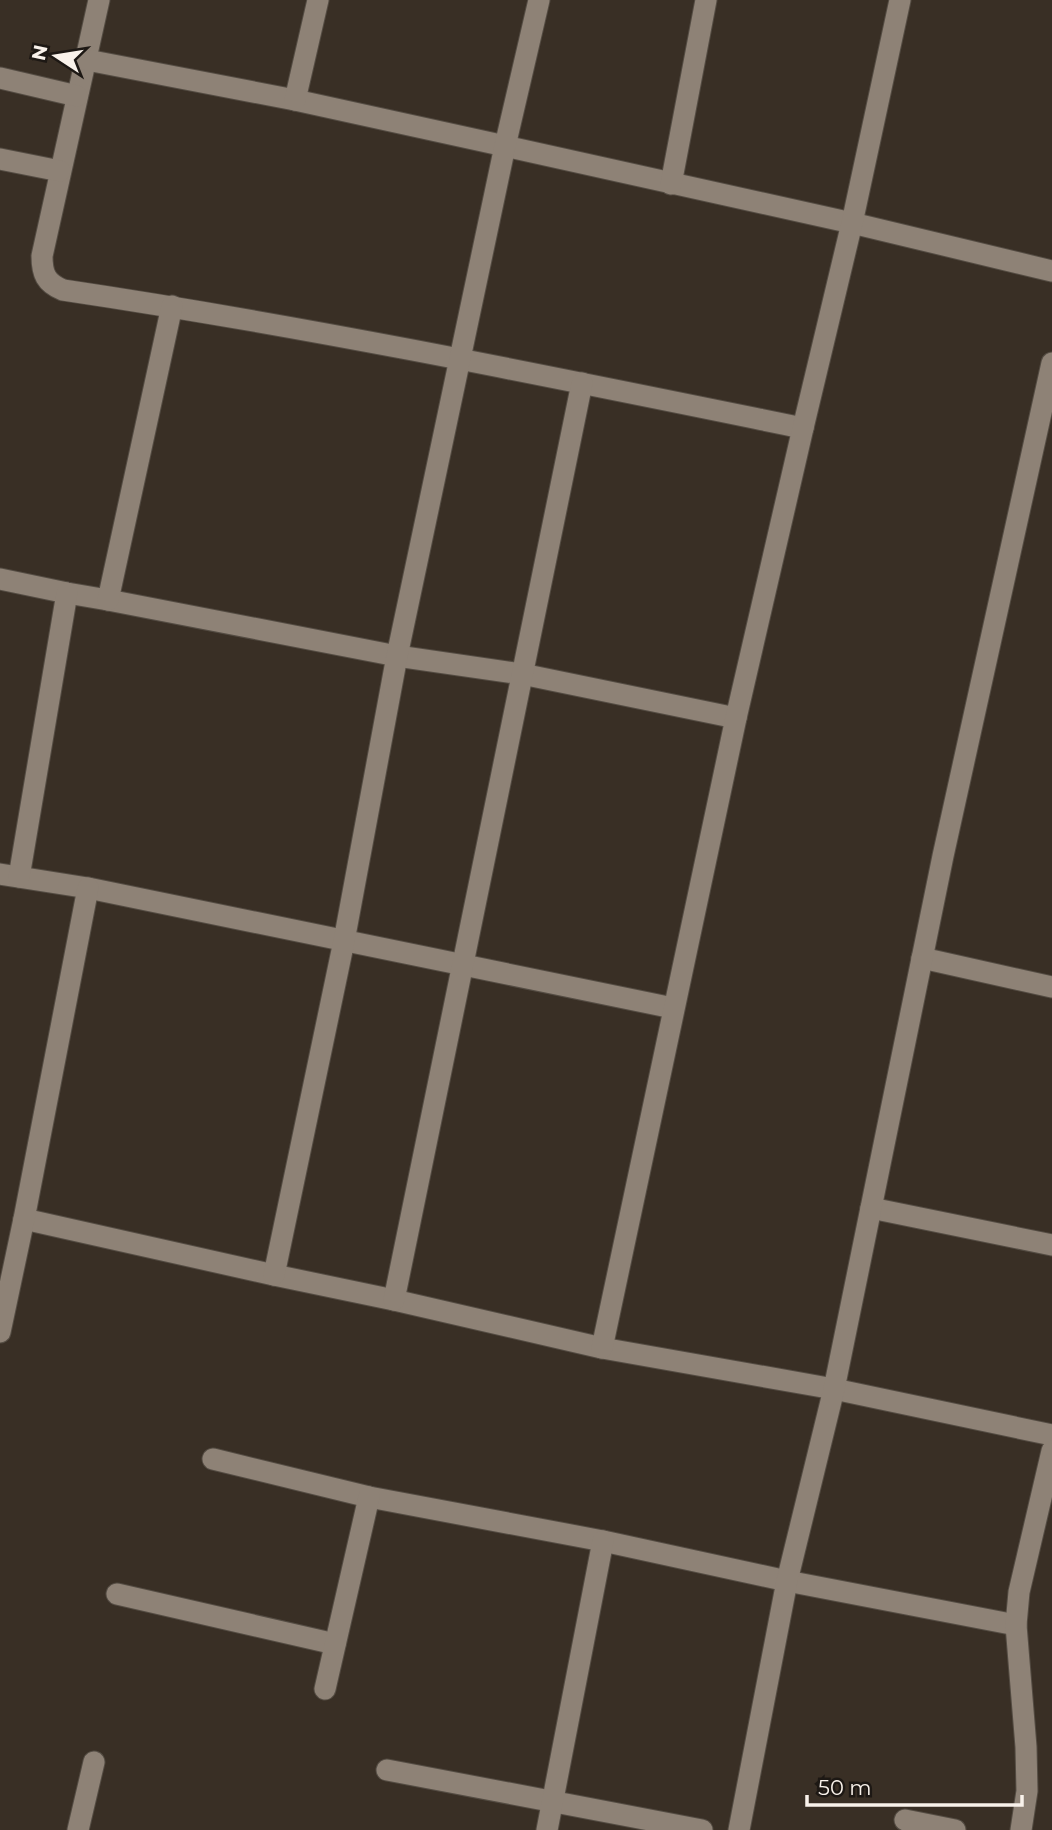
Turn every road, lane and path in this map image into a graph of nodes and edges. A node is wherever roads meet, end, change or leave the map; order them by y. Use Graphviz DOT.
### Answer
graph roads {
  1 [pos="99,0"];
  2 [pos="318,0"];
  3 [pos="539,0"];
  4 [pos="706,0"];
  5 [pos="900,0"];
  6 [pos="87,60"];
  7 [pos="0,78"];
  8 [pos="77,96"];
  9 [pos="295,100"];
  10 [pos="505,146"];
  11 [pos="0,159"];
  12 [pos="60,171"];
  13 [pos="671,184"];
  14 [pos="852,223"];
  15 [pos="1052,271"];
  16 [pos="172,306"];
  17 [pos="458,360"];
  18 [pos="1052,363"];
  19 [pos="582,383"];
  20 [pos="803,428"];
  21 [pos="0,579"];
  22 [pos="67,593"];
  23 [pos="108,600"];
  24 [pos="397,656"];
  25 [pos="522,674"];
  26 [pos="736,718"];
  27 [pos="9,875"];
  28 [pos="88,888"];
  29 [pos="344,941"];
  30 [pos="922,958"];
  31 [pos="462,966"];
  32 [pos="1052,987"];
  33 [pos="673,1008"];
  34 [pos="871,1208"];
  35 [pos="24,1219"];
  36 [pos="1052,1245"];
  37 [pos="274,1275"];
  38 [pos="394,1300"];
  39 [pos="0,1332"];
  40 [pos="602,1349"];
  41 [pos="834,1389"];
  42 [pos="1052,1435"];
  43 [pos="1052,1451"];
  44 [pos="213,1460"];
  45 [pos="369,1497"];
  46 [pos="603,1541"];
  47 [pos="787,1581"];
  48 [pos="117,1594"];
  49 [pos="1016,1625"];
  50 [pos="335,1644"];
  51 [pos="325,1689"];
  52 [pos="94,1762"];
  53 [pos="387,1770"];
  54 [pos="554,1801"];
  55 [pos="905,1820"];
  56 [pos="78,1830"];
  57 [pos="547,1830"];
  58 [pos="702,1830"];
  59 [pos="739,1830"];
  60 [pos="955,1830"];
  61 [pos="1021,1830"];
  1 -- 6 [label="street"];
  2 -- 9 [label="street"];
  3 -- 10 [label="street"];
  4 -- 13 [label="street"];
  5 -- 14 [label="street"];
  6 -- 8 [label="street"];
  6 -- 9 [label="street"];
  7 -- 8 [label="street"];
  8 -- 12 [label="street"];
  9 -- 10 [label="street"];
  10 -- 13 [label="street"];
  10 -- 17 [label="street"];
  11 -- 12 [label="street"];
  12 -- 16 [label="street"];
  13 -- 14 [label="street"];
  14 -- 15 [label="street"];
  14 -- 20 [label="street"];
  16 -- 17 [label="street"];
  16 -- 23 [label="street"];
  17 -- 19 [label="street"];
  17 -- 24 [label="street"];
  18 -- 30 [label="street"];
  19 -- 20 [label="street"];
  19 -- 25 [label="street"];
  20 -- 26 [label="street"];
  21 -- 22 [label="street"];
  22 -- 23 [label="street"];
  22 -- 27 [label="street"];
  23 -- 24 [label="street"];
  24 -- 25 [label="street"];
  24 -- 29 [label="street"];
  25 -- 26 [label="street"];
  25 -- 31 [label="street"];
  26 -- 33 [label="street"];
  27 -- 28 [label="street"];
  28 -- 29 [label="street"];
  28 -- 35 [label="street"];
  29 -- 31 [label="street"];
  29 -- 37 [label="street"];
  30 -- 32 [label="street"];
  30 -- 34 [label="street"];
  31 -- 33 [label="street"];
  31 -- 38 [label="street"];
  33 -- 40 [label="street"];
  34 -- 36 [label="street"];
  34 -- 41 [label="street"];
  35 -- 37 [label="street"];
  35 -- 39 [label="street"];
  37 -- 38 [label="street"];
  38 -- 40 [label="street"];
  40 -- 41 [label="street"];
  41 -- 42 [label="street"];
  41 -- 47 [label="street"];
  43 -- 49 [label="street"];
  44 -- 45 [label="street"];
  45 -- 46 [label="street"];
  45 -- 50 [label="street"];
  46 -- 47 [label="street"];
  46 -- 54 [label="street"];
  47 -- 49 [label="street"];
  47 -- 59 [label="street"];
  48 -- 50 [label="street"];
  49 -- 61 [label="street"];
  50 -- 51 [label="street"];
  52 -- 56 [label="street"];
  53 -- 54 [label="street"];
  54 -- 57 [label="street"];
  54 -- 58 [label="street"];
  55 -- 60 [label="street"];
}
